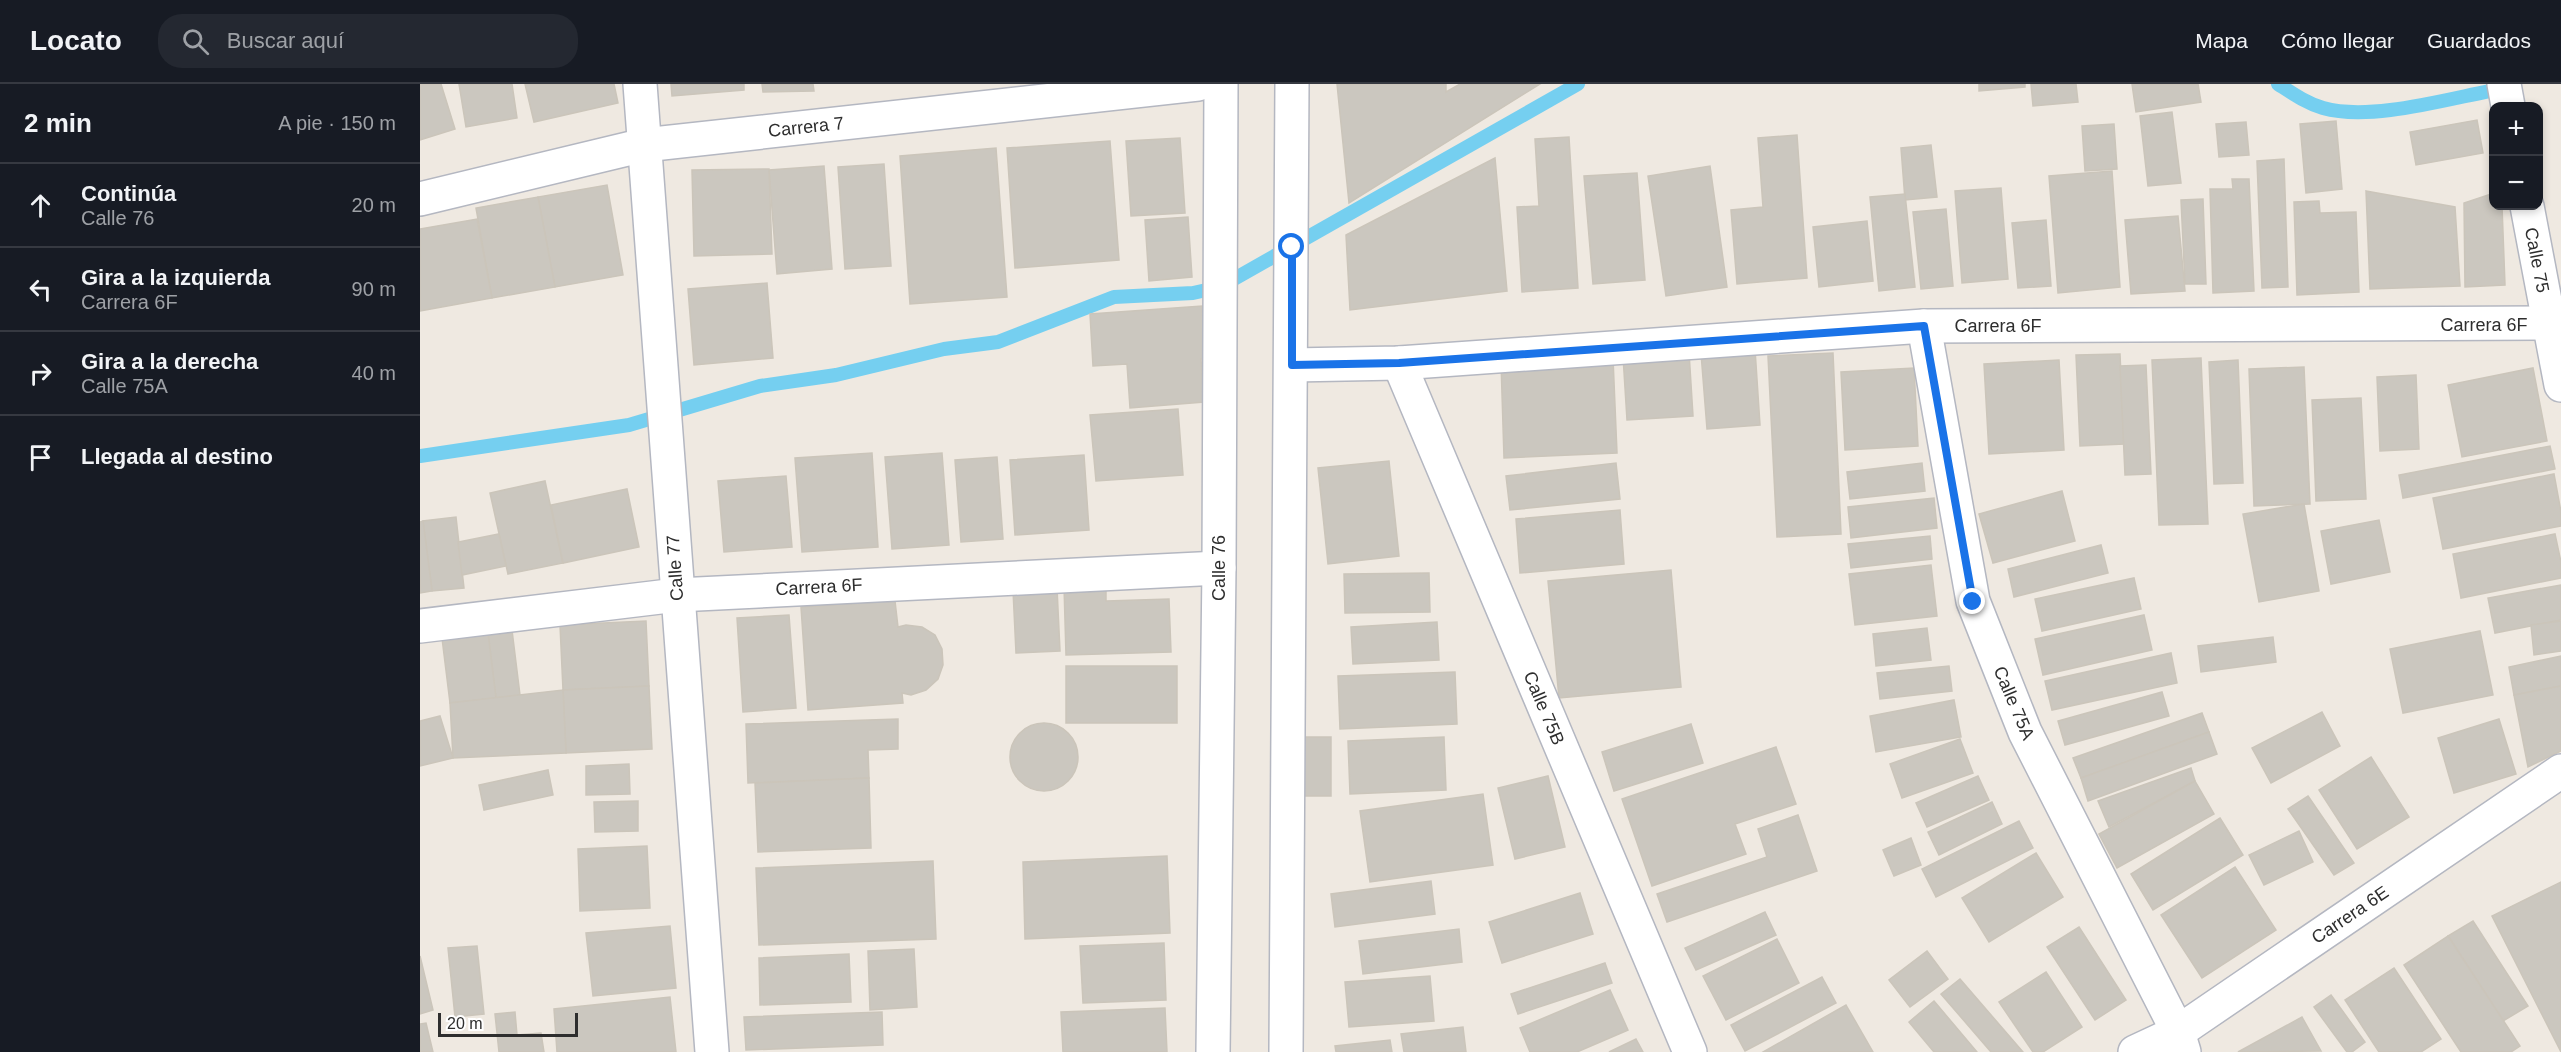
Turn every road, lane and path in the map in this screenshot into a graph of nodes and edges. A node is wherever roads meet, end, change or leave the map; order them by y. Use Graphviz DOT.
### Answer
graph roads {
  1 [pos="640,84"];
  2 [pos="1198,84"];
  3 [pos="1221,84"];
  4 [pos="1292,84"];
  5 [pos="644,145"];
  6 [pos="420,199"];
  7 [pos="2528,210"];
  8 [pos="2555,324"];
  9 [pos="1924,326"];
  10 [pos="1399,363"];
  11 [pos="1292,365"];
  12 [pos="2561,385"];
  13 [pos="1219,568"];
  14 [pos="677,595"];
  15 [pos="420,626"];
  16 [pos="2561,771"];
  17 [pos="2181,1042"];
  18 [pos="712,1052"];
  19 [pos="1214,1052"];
  20 [pos="1286,1052"];
  21 [pos="1690,1052"];
  22 [pos="2135,1052"];
  1 -- 5 [label="street, Calle 77"];
  2 -- 5 [label="street, Carrera 7"];
  3 -- 13 [label="street, Calle 76"];
  4 -- 11 [label="street"];
  5 -- 6 [label="street, Carrera 7"];
  5 -- 14 [label="street, Calle 77"];
  7 -- 8 [label="street, Calle 75"];
  8 -- 9 [label="street, Carrera 6F"];
  8 -- 12 [label="street, Calle 75"];
  9 -- 10 [label="street, Carrera 6F"];
  9 -- 17 [label="street, Calle 75A"];
  10 -- 11 [label="street, Carrera 6F"];
  10 -- 21 [label="street, Calle 75B"];
  11 -- 20 [label="street"];
  13 -- 14 [label="street, Carrera 6F"];
  13 -- 19 [label="street, Calle 76"];
  14 -- 15 [label="street, Carrera 6F"];
  14 -- 18 [label="street, Calle 77"];
  16 -- 17 [label="street, Carrera 6E"];
  17 -- 22 [label="street, Carrera 6E"];
}
